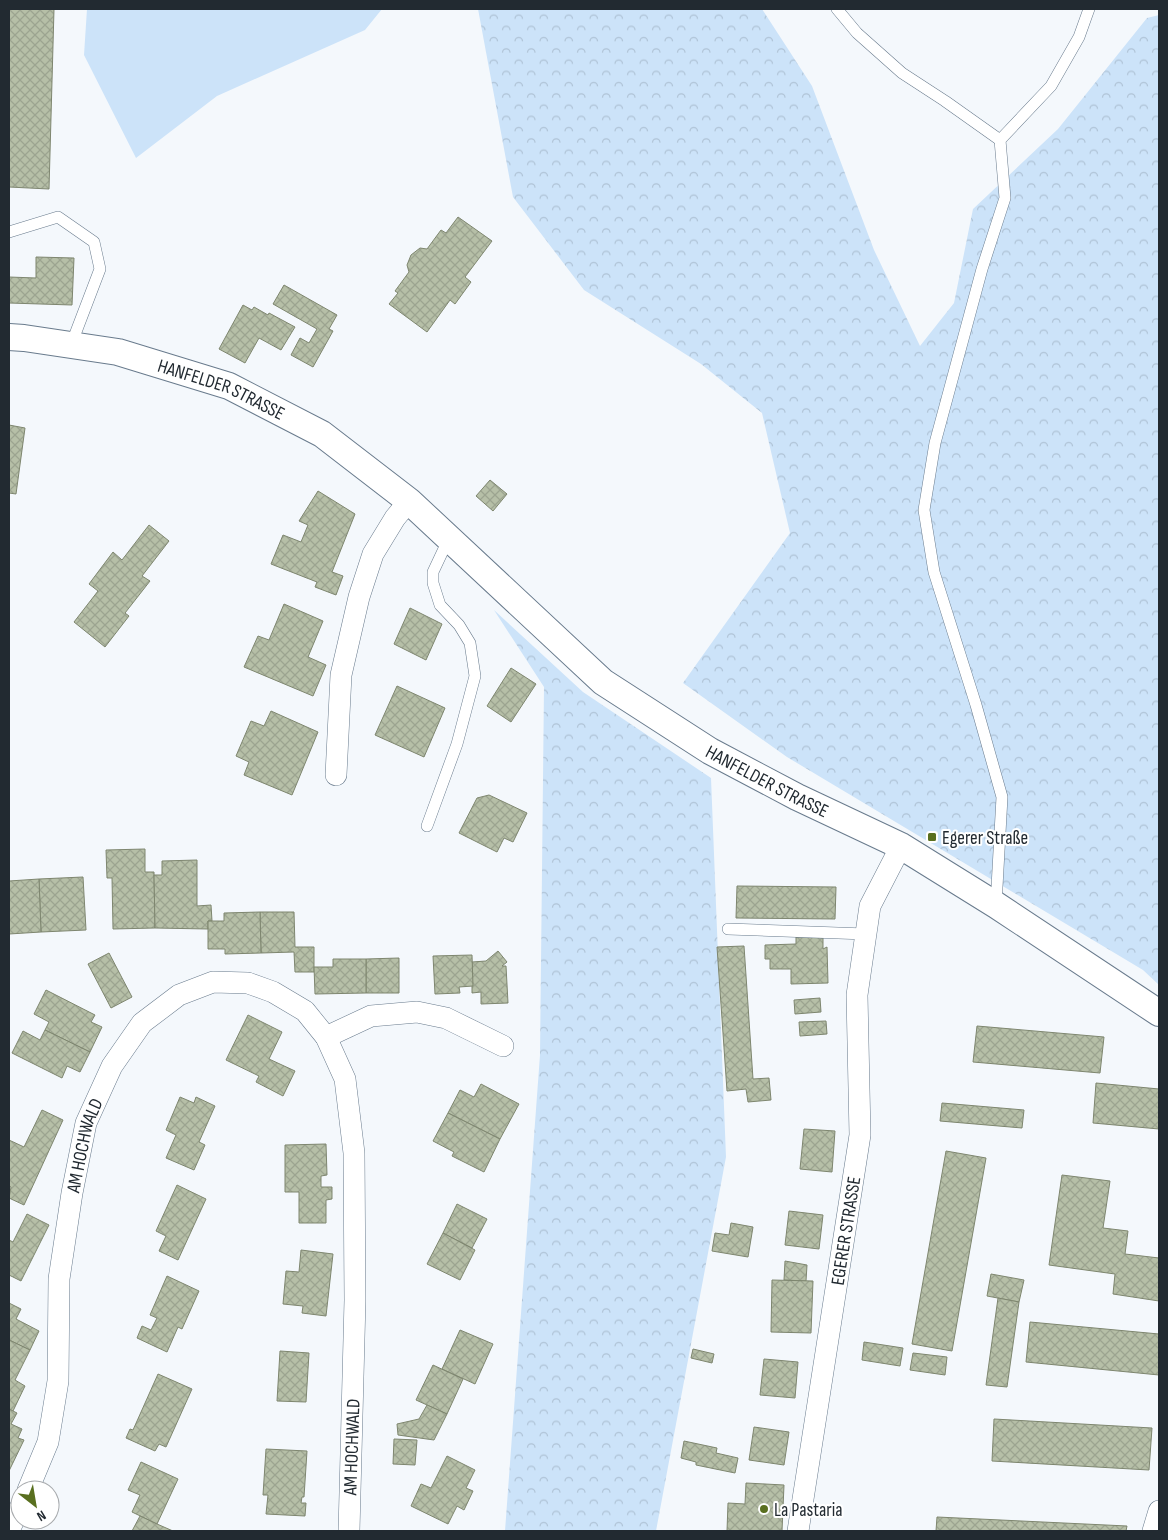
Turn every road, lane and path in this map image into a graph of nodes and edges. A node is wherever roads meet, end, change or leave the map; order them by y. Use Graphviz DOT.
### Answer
graph roads {
  1 [pos="837,9"];
  2 [pos="1089,9"];
  3 [pos="1000,140"];
  4 [pos="9,232"];
  5 [pos="9,337"];
  6 [pos="71,345"];
  7 [pos="409,501"];
  8 [pos="449,538"];
  9 [pos="336,775"];
  10 [pos="427,826"];
  11 [pos="901,846"];
  12 [pos="996,905"];
  13 [pos="728,929"];
  14 [pos="866,934"];
  15 [pos="1159,1013"];
  16 [pos="326,1037"];
  17 [pos="503,1046"];
  18 [pos="32,1480"];
  19 [pos="1159,1511"];
  20 [pos="348,1531"];
  21 [pos="798,1531"];
  22 [pos="1153,1531"];
  1 -- 3 [label="lane"];
  2 -- 3 [label="lane"];
  3 -- 12 [label="lane"];
  4 -- 6 [label="lane"];
  5 -- 6 [label="street, HANFELDER STRASSE"];
  6 -- 7 [label="street, HANFELDER STRASSE"];
  7 -- 8 [label="street, HANFELDER STRASSE"];
  7 -- 9 [label="street"];
  8 -- 10 [label="lane"];
  8 -- 11 [label="street, HANFELDER STRASSE"];
  11 -- 12 [label="street, HANFELDER STRASSE"];
  11 -- 14 [label="street, EGERER STRASSE"];
  12 -- 15 [label="street, HANFELDER STRASSE"];
  13 -- 14 [label="lane"];
  14 -- 21 [label="street, EGERER STRASSE"];
  16 -- 17 [label="street"];
  16 -- 18 [label="street, AM HOCHWALD"];
  16 -- 20 [label="street, AM HOCHWALD"];
  19 -- 22 [label="street"];
}
